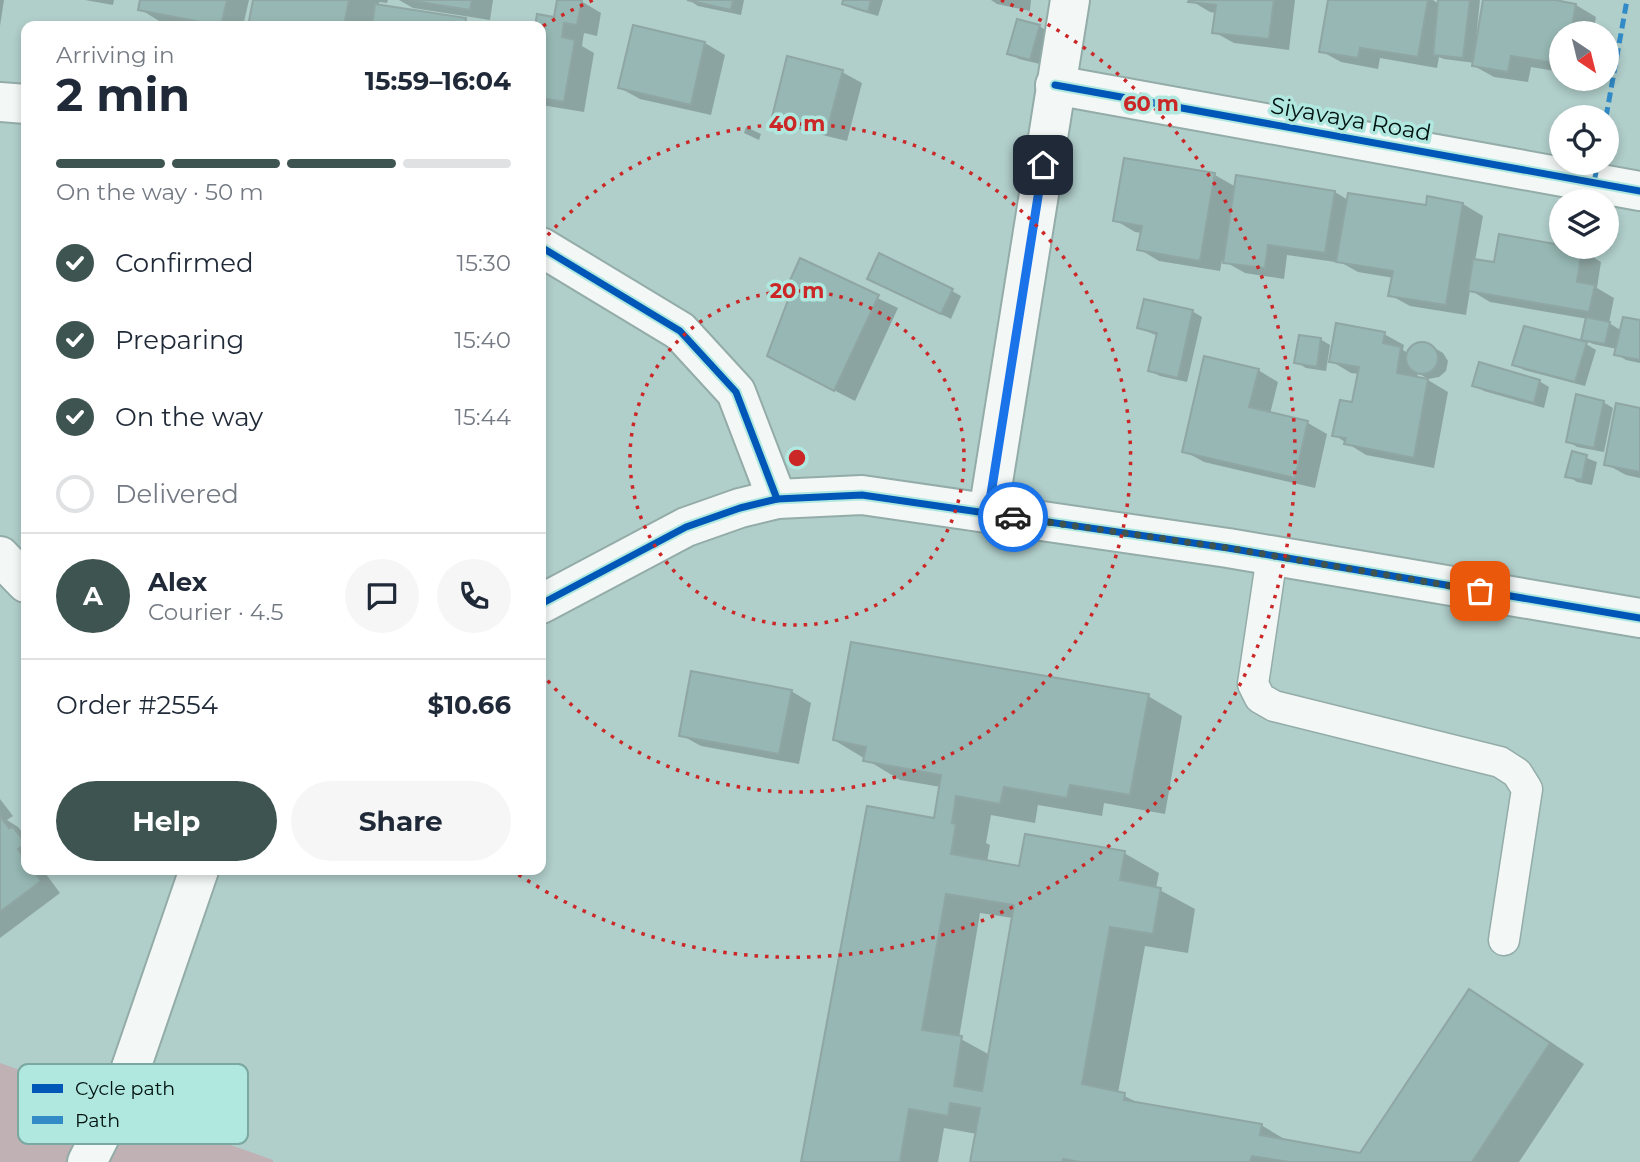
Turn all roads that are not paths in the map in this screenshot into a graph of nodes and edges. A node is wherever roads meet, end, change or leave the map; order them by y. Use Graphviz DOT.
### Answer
graph roads {
  1 [pos="1070,0"];
  2 [pos="1055,85"];
  3 [pos="0,102"];
  4 [pos="21,104"];
  5 [pos="1640,191"];
  6 [pos="546,250"];
  7 [pos="777,499"];
  8 [pos="988,513"];
  9 [pos="0,555"];
  10 [pos="1272,556"];
  11 [pos="21,578"];
  12 [pos="546,601"];
  13 [pos="1640,618"];
  14 [pos="197,875"];
  15 [pos="1504,940"];
  16 [pos="132,1064"];
  17 [pos="96,1144"];
  18 [pos="87,1162"];
  1 -- 2 [label="street"];
  2 -- 5 [label="street, Siyavaya Road"];
  2 -- 8 [label="street"];
  3 -- 4 [label="street"];
  6 -- 7 [label="street"];
  7 -- 8 [label="street"];
  7 -- 12 [label="street"];
  8 -- 10 [label="street"];
  9 -- 11 [label="street"];
  10 -- 13 [label="street"];
  10 -- 15 [label="lane"];
  14 -- 16 [label="street"];
  17 -- 18 [label="street"];
}
